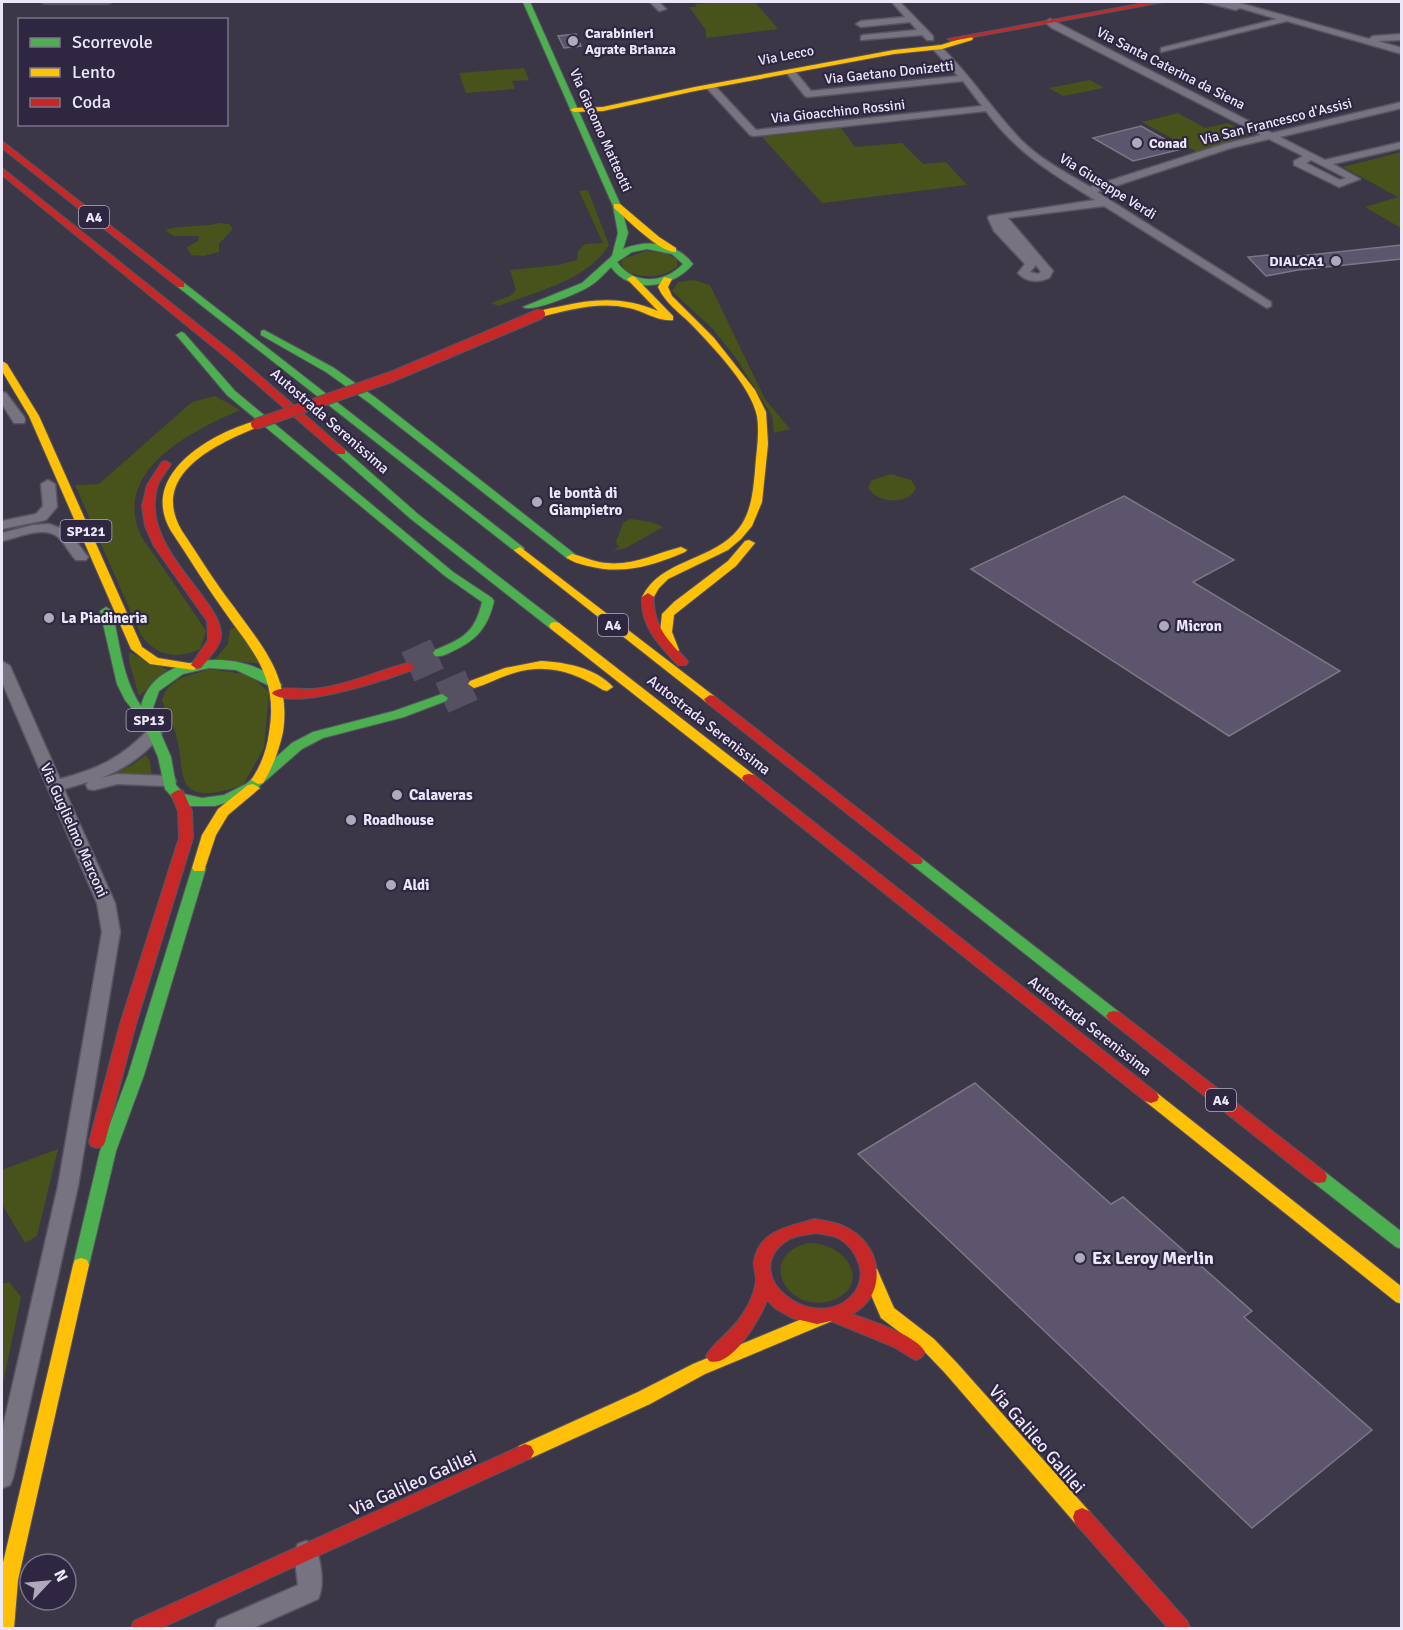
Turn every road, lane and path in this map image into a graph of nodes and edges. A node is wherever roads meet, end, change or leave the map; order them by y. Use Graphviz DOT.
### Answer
graph roads {
  1 [pos="45,2"];
  2 [pos="108,2"];
  3 [pos="526,2"];
  4 [pos="654,2"];
  5 [pos="896,2"];
  6 [pos="1156,2"];
  7 [pos="1175,2"];
  8 [pos="1208,2"];
  9 [pos="1228,2"];
  10 [pos="662,9"];
  11 [pos="1249,9"];
  12 [pos="911,19"];
  13 [pos="1287,19"];
  14 [pos="877,22"];
  15 [pos="1050,22"];
  16 [pos="861,24"];
  17 [pos="890,35"];
  18 [pos="1401,37"];
  19 [pos="864,38"];
  20 [pos="1363,40"];
  21 [pos="935,43"];
  22 [pos="1164,50"];
  23 [pos="1401,51"];
  24 [pos="790,71"];
  25 [pos="965,78"];
  26 [pos="710,86"];
  27 [pos="566,90"];
  28 [pos="683,91"];
  29 [pos="628,99"];
  30 [pos="1401,105"];
  31 [pos="989,108"];
  32 [pos="603,109"];
  33 [pos="574,110"];
  34 [pos="585,135"];
  35 [pos="1271,136"];
  36 [pos="2,144"];
  37 [pos="1401,145"];
  38 [pos="1311,156"];
  39 [pos="1324,163"];
  40 [pos="2,171"];
  41 [pos="1090,191"];
  42 [pos="1106,202"];
  43 [pos="617,206"];
  44 [pos="1002,216"];
  45 [pos="74,231"];
  46 [pos="673,250"];
  47 [pos="615,260"];
  48 [pos="667,279"];
  49 [pos="633,280"];
  50 [pos="185,290"];
  51 [pos="1267,304"];
  52 [pos="147,306"];
  53 [pos="534,310"];
  54 [pos="173,329"];
  55 [pos="697,346"];
  56 [pos="2,364"];
  57 [pos="2,386"];
  58 [pos="2,396"];
  59 [pos="758,406"];
  60 [pos="19,420"];
  61 [pos="252,421"];
  62 [pos="26,434"];
  63 [pos="45,479"];
  64 [pos="757,502"];
  65 [pos="41,516"];
  66 [pos="61,516"];
  67 [pos="752,518"];
  68 [pos="2,525"];
  69 [pos="724,530"];
  70 [pos="2,537"];
  71 [pos="693,544"];
  72 [pos="81,557"];
  73 [pos="106,579"];
  74 [pos="440,653"];
  75 [pos="676,656"];
  76 [pos="2,666"];
  77 [pos="194,666"];
  78 [pos="408,667"];
  79 [pos="474,684"];
  80 [pos="277,689"];
  81 [pos="619,696"];
  82 [pos="442,698"];
  83 [pos="152,727"];
  84 [pos="666,732"];
  85 [pos="694,734"];
  86 [pos="257,783"];
  87 [pos="173,788"];
  88 [pos="57,792"];
  89 [pos="1041,958"];
  90 [pos="1401,1242"];
  91 [pos="870,1274"];
  92 [pos="764,1283"];
  93 [pos="1401,1298"];
  94 [pos="830,1315"];
  95 [pos="44,1362"];
  96 [pos="699,1369"];
  97 [pos="25,1439"];
  98 [pos="1008,1454"];
  99 [pos="8,1481"];
  100 [pos="306,1552"];
  101 [pos="4,1629"];
  102 [pos="141,1629"];
  103 [pos="227,1629"];
  104 [pos="1180,1629"];
  1 -- 2 [label="main road"];
  3 -- 27 [label="main road, Via Giacomo Matteotti"];
  4 -- 10 [label="street"];
  5 -- 12 [label="street, Via Giuseppe Verdi"];
  6 -- 7 [label="main road, Via Lecco"];
  6 -- 15 [label="main road, Via Lecco"];
  8 -- 11 [label="street"];
  9 -- 11 [label="street"];
  11 -- 13 [label="street"];
  12 -- 14 [label="street"];
  12 -- 21 [label="street, Via Giuseppe Verdi"];
  13 -- 20 [label="street"];
  13 -- 22 [label="street"];
  14 -- 16 [label="street"];
  14 -- 17 [label="street"];
  15 -- 21 [label="main road, Via Lecco"];
  15 -- 35 [label="street, Via Santa Caterina da Siena"];
  17 -- 19 [label="street"];
  17 -- 21 [label="street"];
  18 -- 20 [label="street"];
  20 -- 23 [label="street"];
  21 -- 24 [label="main road, Via Lecco"];
  21 -- 25 [label="street, Via Giuseppe Verdi"];
  24 -- 25 [label="street, Via Gaetano Donizetti"];
  24 -- 26 [label="main road, Via Lecco"];
  25 -- 31 [label="street, Via Giuseppe Verdi"];
  26 -- 28 [label="main road, Via Lecco"];
  26 -- 31 [label="street, Via Gioacchino Rossini"];
  27 -- 29 [label="main road, Via Lecco"];
  27 -- 33 [label="main road, Via Giacomo Matteotti"];
  28 -- 29 [label="main road, Via Lecco"];
  28 -- 32 [label="main road, Via Lecco"];
  29 -- 33 [label="main road, Via Lecco"];
  30 -- 35 [label="street, Via San Francesco d'Assisi"];
  31 -- 41 [label="street, Via Giuseppe Verdi"];
  32 -- 33 [label="main road, Via Lecco"];
  32 -- 34 [label="main road"];
  33 -- 34 [label="main road, Via Giacomo Matteotti"];
  34 -- 43 [label="main road, Via Giacomo Matteotti"];
  35 -- 38 [label="street, Via Santa Caterina da Siena"];
  35 -- 41 [label="street, Via San Francesco d'Assisi"];
  36 -- 50 [label="main road, Autostrada Serenissima / A4"];
  37 -- 39 [label="street"];
  38 -- 39 [label="street, Via Santa Caterina da Siena"];
  38 -- 39 [label="street, Via Santa Caterina da Siena"];
  40 -- 45 [label="main road, Autostrada Serenissima / A4"];
  41 -- 42 [label="street, Via Giuseppe Verdi"];
  42 -- 44 [label="street"];
  42 -- 51 [label="street, Via Giuseppe Verdi"];
  43 -- 46 [label="main road, Via Giacomo Matteotti"];
  43 -- 47 [label="main road, Via Giacomo Matteotti"];
  44 -- 44 [label="street"];
  45 -- 52 [label="main road"];
  45 -- 85 [label="main road, Autostrada Serenissima / A4"];
  46 -- 47 [label="main road"];
  46 -- 48 [label="main road"];
  47 -- 49 [label="main road"];
  47 -- 53 [label="main road"];
  48 -- 49 [label="main road"];
  48 -- 59 [label="main road"];
  49 -- 53 [label="main road"];
  49 -- 53 [label="main road"];
  50 -- 71 [label="main road"];
  50 -- 89 [label="main road, Autostrada Serenissima / A4"];
  53 -- 61 [label="main road, bridge"];
  54 -- 74 [label="main road"];
  55 -- 59 [label="main road"];
  56 -- 73 [label="main road, SP121"];
  57 -- 60 [label="main road"];
  58 -- 60 [label="street"];
  59 -- 64 [label="main road"];
  60 -- 62 [label="main road"];
  61 -- 77 [label="main road"];
  61 -- 80 [label="main road"];
  63 -- 65 [label="street"];
  63 -- 66 [label="main road, SP121"];
  64 -- 67 [label="main road"];
  64 -- 69 [label="main road"];
  65 -- 66 [label="street"];
  65 -- 68 [label="street"];
  66 -- 72 [label="main road, SP121"];
  66 -- 73 [label="main road"];
  67 -- 75 [label="main road"];
  67 -- 75 [label="main road"];
  70 -- 72 [label="street"];
  72 -- 83 [label="main road, SP121"];
  73 -- 77 [label="main road, SP121"];
  75 -- 89 [label="main road"];
  76 -- 88 [label="street, Via Guglielmo Marconi"];
  77 -- 80 [label="main road, SP13"];
  77 -- 83 [label="main road, SP13"];
  78 -- 80 [label="main road"];
  79 -- 81 [label="main road"];
  80 -- 86 [label="main road"];
  82 -- 86 [label="main road"];
  83 -- 87 [label="main road, SP13"];
  83 -- 88 [label="street"];
  84 -- 85 [label="main road"];
  85 -- 93 [label="main road, Autostrada Serenissima / A4"];
  86 -- 87 [label="main road"];
  86 -- 101 [label="main road"];
  87 -- 88 [label="street"];
  87 -- 95 [label="main road, SP13"];
  88 -- 99 [label="street, Via Guglielmo Marconi"];
  89 -- 90 [label="main road, Autostrada Serenissima / A4"];
  91 -- 92 [label="main road"];
  91 -- 94 [label="main road"];
  91 -- 104 [label="main road, Via Galileo Galilei"];
  92 -- 94 [label="main road"];
  92 -- 96 [label="main road, Via Galileo Galilei"];
  94 -- 96 [label="main road, Via Galileo Galilei"];
  94 -- 98 [label="main road, Via Galileo Galilei"];
  96 -- 100 [label="main road, Via Galileo Galilei"];
  97 -- 99 [label="main road"];
  100 -- 102 [label="main road, Via Galileo Galilei"];
  100 -- 103 [label="street"];
}
